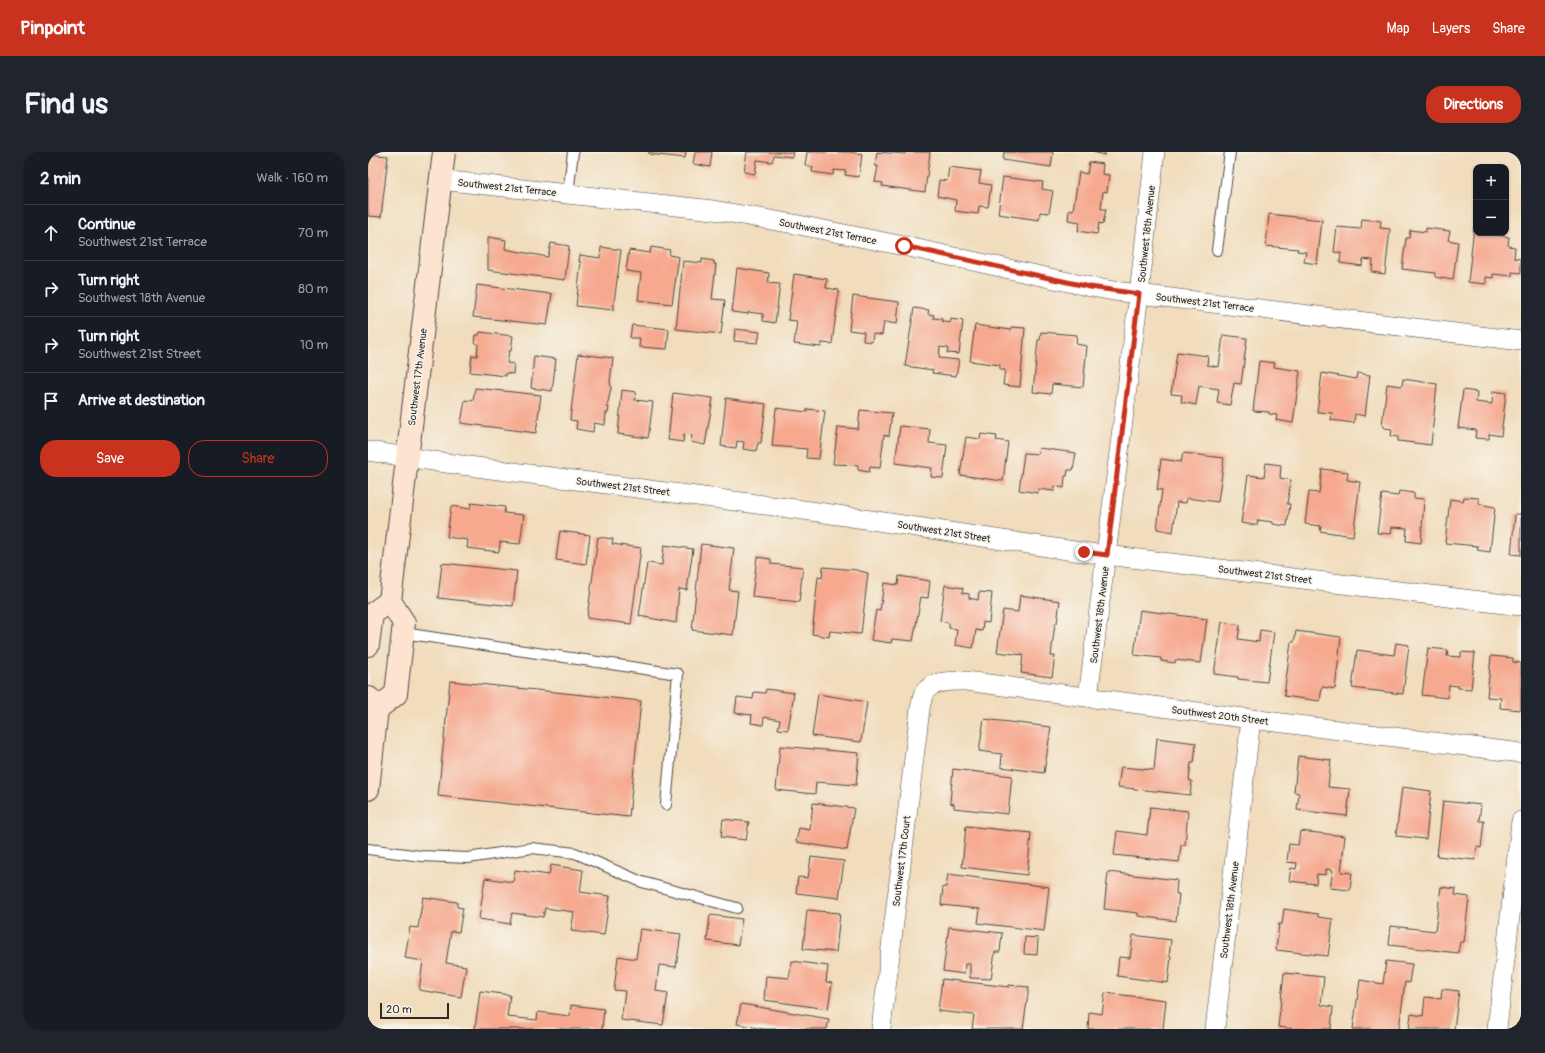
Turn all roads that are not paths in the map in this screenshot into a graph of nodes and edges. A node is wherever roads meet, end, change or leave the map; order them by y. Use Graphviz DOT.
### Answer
graph roads {
  1 [pos="444,152"];
  2 [pos="573,152"];
  3 [pos="1155,152"];
  4 [pos="1230,152"];
  5 [pos="441,180"];
  6 [pos="568,194"];
  7 [pos="1218,250"];
  8 [pos="1139,294"];
  9 [pos="1521,340"];
  10 [pos="368,451"];
  11 [pos="407,458"];
  12 [pos="1107,555"];
  13 [pos="390,601"];
  14 [pos="1521,606"];
  15 [pos="403,633"];
  16 [pos="368,645"];
  17 [pos="924,694"];
  18 [pos="1088,698"];
  19 [pos="373,703"];
  20 [pos="1251,719"];
  21 [pos="371,732"];
  22 [pos="1521,753"];
  23 [pos="368,789"];
  24 [pos="666,805"];
  25 [pos="1521,821"];
  26 [pos="368,849"];
  27 [pos="737,908"];
  28 [pos="881,1029"];
  29 [pos="1215,1029"];
  30 [pos="1497,1029"];
  1 -- 5 [label="main road, Southwest 17th Avenue"];
  2 -- 6 [label="lane"];
  3 -- 8 [label="street, Southwest 18th Avenue"];
  4 -- 7 [label="lane"];
  5 -- 6 [label="street, Southwest 21st Terrace"];
  5 -- 11 [label="main road, Southwest 17th Avenue"];
  6 -- 8 [label="street, Southwest 21st Terrace"];
  8 -- 9 [label="street, Southwest 21st Terrace"];
  8 -- 12 [label="street, Southwest 18th Avenue"];
  10 -- 11 [label="street, Southwest 21st Street"];
  11 -- 12 [label="street, Southwest 21st Street"];
  11 -- 13 [label="main road, Southwest 17th Avenue"];
  12 -- 14 [label="street, Southwest 21st Street"];
  12 -- 18 [label="street, Southwest 18th Avenue"];
  13 -- 15 [label="main road"];
  13 -- 16 [label="main road"];
  15 -- 19 [label="main road"];
  15 -- 24 [label="lane"];
  17 -- 18 [label="street, Southwest 20th Street"];
  17 -- 28 [label="street, Southwest 17th Court"];
  18 -- 20 [label="street, Southwest 20th Street"];
  19 -- 21 [label="main road"];
  20 -- 22 [label="street, Southwest 20th Street"];
  20 -- 29 [label="street, Southwest 18th Avenue"];
  21 -- 23 [label="main road"];
  25 -- 30 [label="street"];
  26 -- 27 [label="lane"];
}
